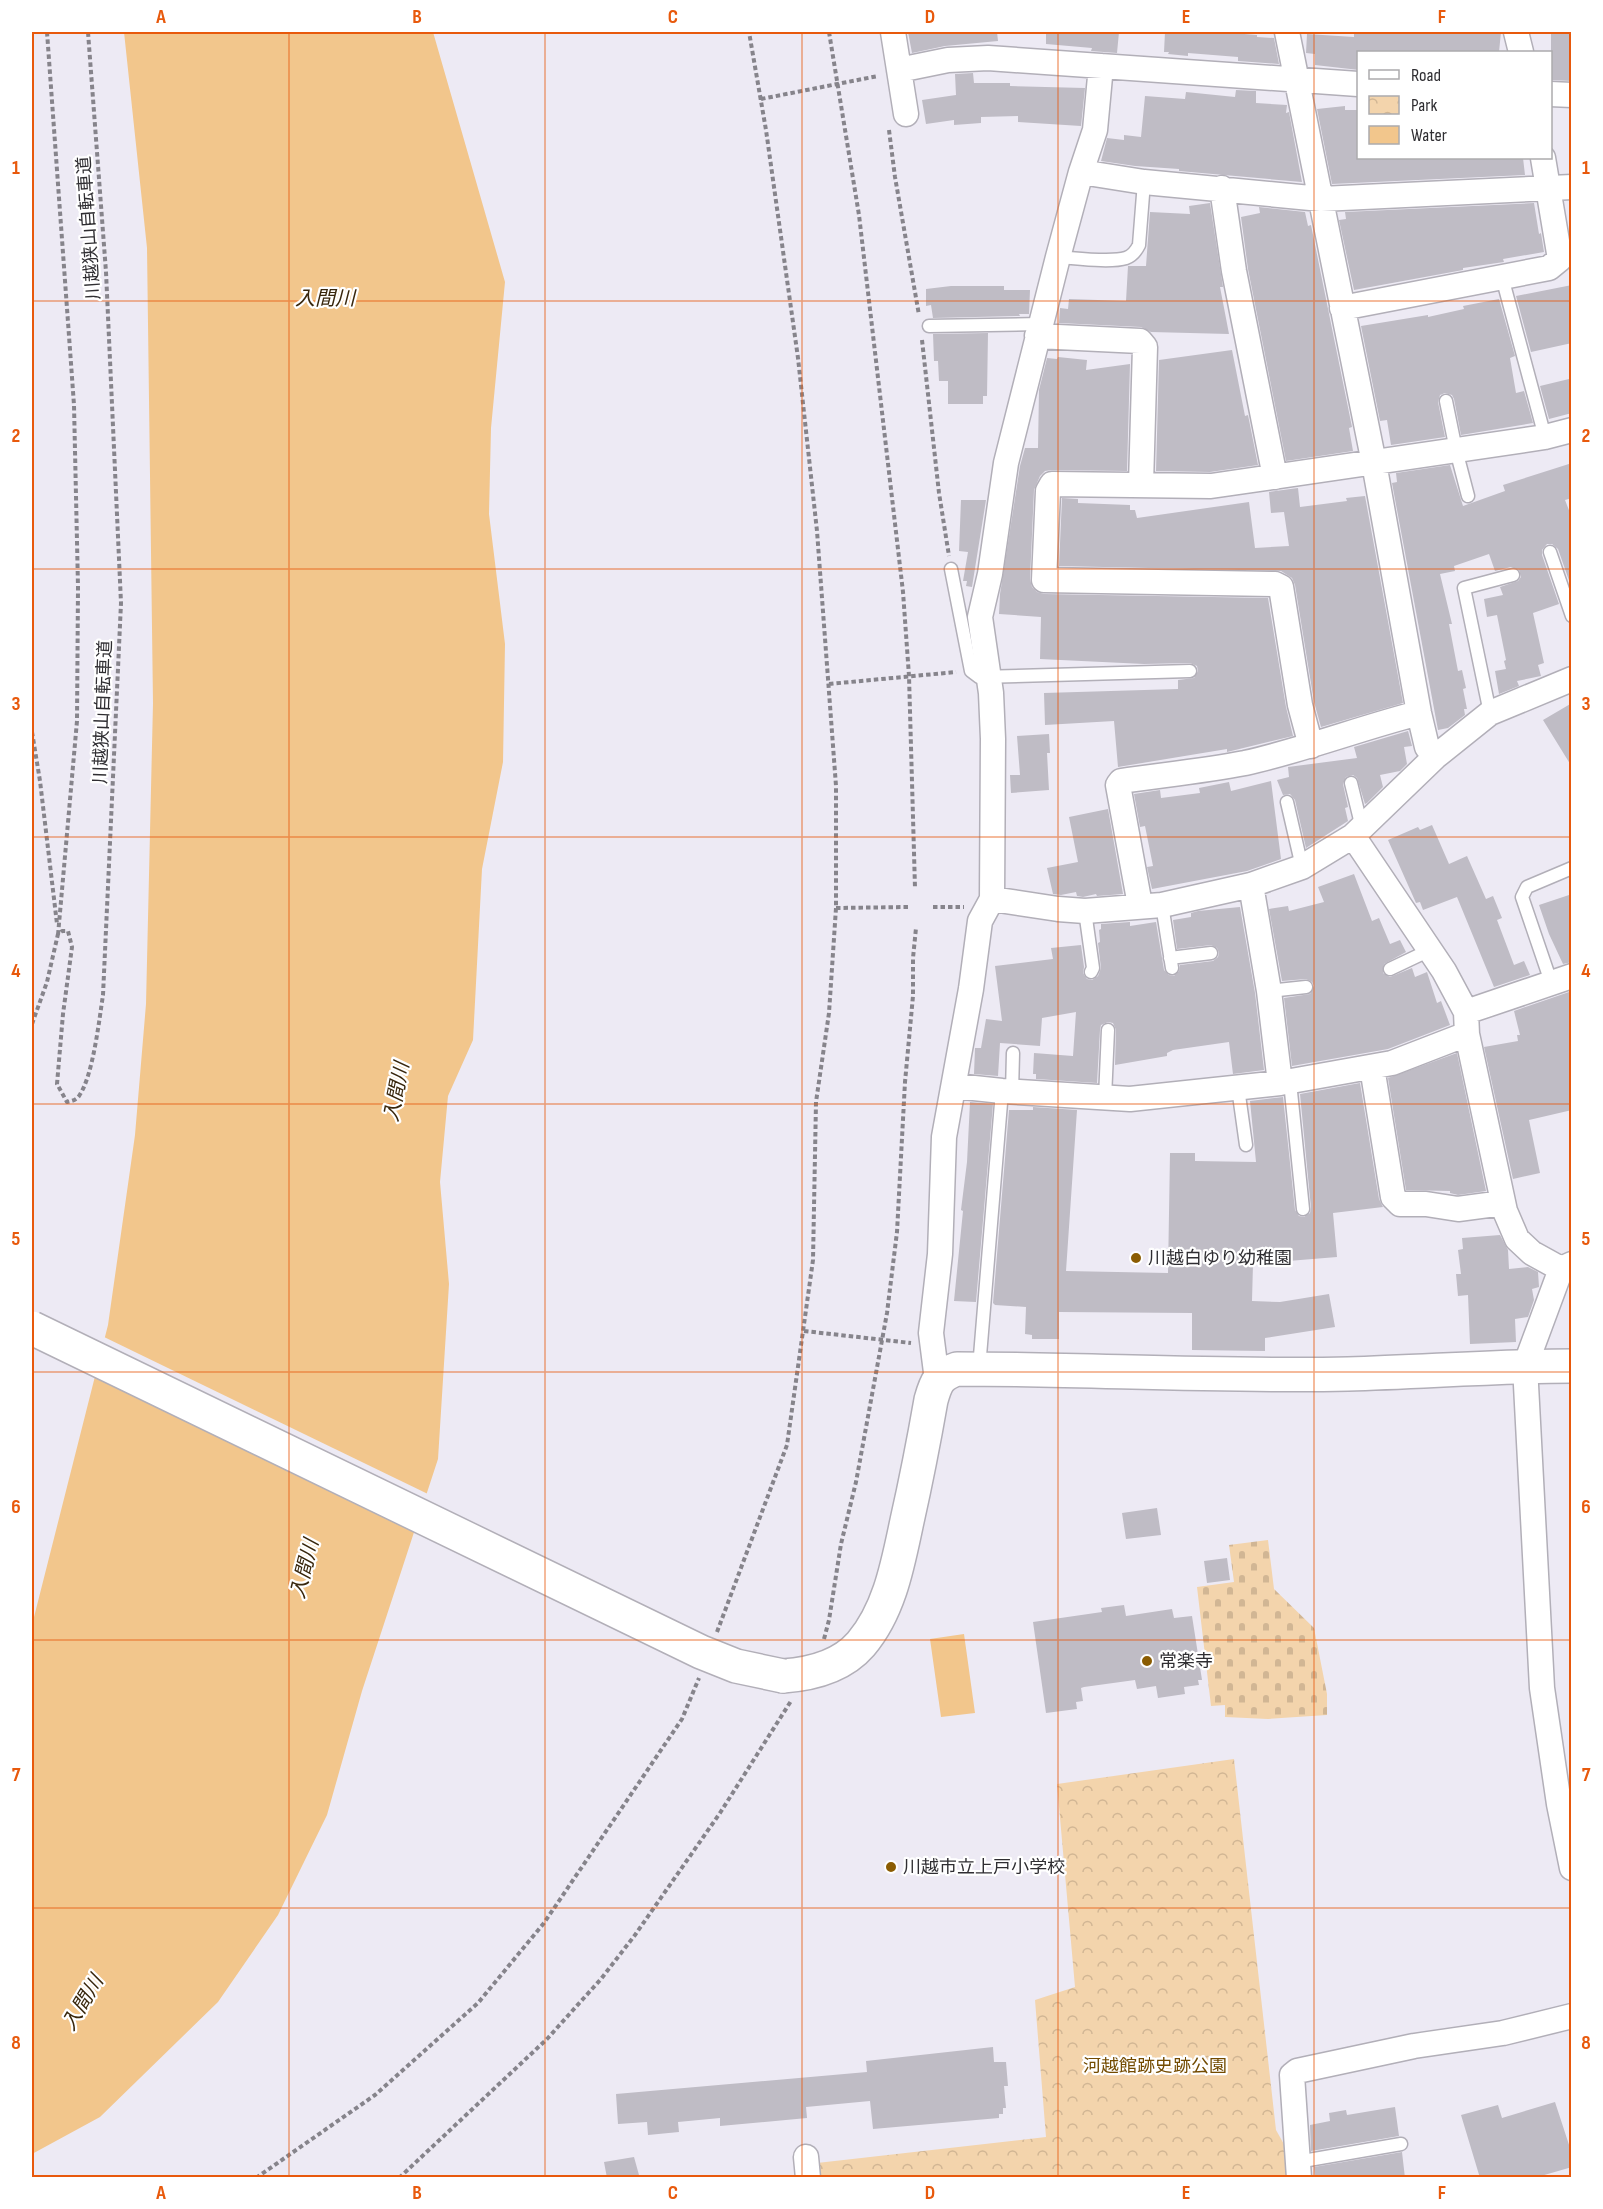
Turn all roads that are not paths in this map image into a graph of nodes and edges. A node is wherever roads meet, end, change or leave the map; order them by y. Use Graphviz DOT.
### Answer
graph roads {
  1 [pos="893,32"];
  2 [pos="1287,32"];
  3 [pos="1516,32"];
  4 [pos="1521,51"];
  5 [pos="1101,66"];
  6 [pos="893,72"];
  7 [pos="1298,81"];
  8 [pos="1357,84"];
  9 [pos="1552,94"];
  10 [pos="1572,95"];
  11 [pos="897,117"];
  12 [pos="1544,159"];
  13 [pos="1081,172"];
  14 [pos="1144,182"];
  15 [pos="1560,187"];
  16 [pos="1222,188"];
  17 [pos="1321,199"];
  18 [pos="1058,257"];
  19 [pos="1502,277"];
  20 [pos="1342,308"];
  21 [pos="923,327"];
  22 [pos="1039,330"];
  23 [pos="1446,401"];
  24 [pos="1572,430"];
  25 [pos="1545,437"];
  26 [pos="1456,450"];
  27 [pos="1374,463"];
  28 [pos="1275,477"];
  29 [pos="1141,484"];
  30 [pos="1468,496"];
  31 [pos="1550,552"];
  32 [pos="951,570"];
  33 [pos="1513,574"];
  34 [pos="1572,616"];
  35 [pos="1190,671"];
  36 [pos="988,677"];
  37 [pos="1572,679"];
  38 [pos="1419,713"];
  39 [pos="1490,713"];
  40 [pos="1311,746"];
  41 [pos="1435,757"];
  42 [pos="1351,783"];
  43 [pos="1287,802"];
  44 [pos="1358,832"];
  45 [pos="1302,867"];
  46 [pos="1572,868"];
  47 [pos="1251,885"];
  48 [pos="992,899"];
  49 [pos="1151,905"];
  50 [pos="1085,910"];
  51 [pos="1430,950"];
  52 [pos="1211,952"];
  53 [pos="1390,969"];
  54 [pos="1091,972"];
  55 [pos="1561,979"];
  56 [pos="1306,987"];
  57 [pos="1269,991"];
  58 [pos="1466,1023"];
  59 [pos="1108,1030"];
  60 [pos="1013,1053"];
  61 [pos="1372,1067"];
  62 [pos="1285,1083"];
  63 [pos="955,1086"];
  64 [pos="1239,1088"];
  65 [pos="1007,1091"];
  66 [pos="1105,1098"];
  67 [pos="1246,1144"];
  68 [pos="1503,1203"];
  69 [pos="1303,1209"];
  70 [pos="1566,1266"];
  71 [pos="32,1328"];
  72 [pos="1525,1366"];
  73 [pos="1572,1366"];
  74 [pos="979,1369"];
  75 [pos="937,1380"];
  76 [pos="1572,1868"];
  77 [pos="1572,2016"];
  78 [pos="1401,2144"];
  79 [pos="1298,2170"];
  1 -- 6 [label="street"];
  2 -- 7 [label="street"];
  3 -- 4 [label="street"];
  5 -- 6 [label="street"];
  5 -- 7 [label="street"];
  5 -- 13 [label="street"];
  6 -- 11 [label="street"];
  7 -- 8 [label="street"];
  7 -- 17 [label="street"];
  9 -- 10 [label="street"];
  12 -- 15 [label="street"];
  13 -- 14 [label="street"];
  13 -- 18 [label="street"];
  14 -- 16 [label="street"];
  14 -- 18 [label="lane"];
  15 -- 17 [label="street"];
  15 -- 19 [label="street"];
  16 -- 17 [label="street"];
  16 -- 28 [label="street"];
  17 -- 20 [label="street"];
  18 -- 22 [label="street"];
  19 -- 20 [label="street"];
  19 -- 25 [label="lane"];
  20 -- 27 [label="street"];
  21 -- 22 [label="lane"];
  22 -- 29 [label="street"];
  22 -- 36 [label="street"];
  23 -- 26 [label="lane"];
  24 -- 25 [label="street"];
  25 -- 26 [label="street"];
  26 -- 27 [label="street"];
  26 -- 30 [label="lane"];
  27 -- 28 [label="street"];
  27 -- 38 [label="street"];
  28 -- 29 [label="street"];
  29 -- 40 [label="street"];
  31 -- 34 [label="lane"];
  32 -- 36 [label="lane"];
  33 -- 39 [label="lane"];
  35 -- 36 [label="lane"];
  36 -- 48 [label="street"];
  37 -- 39 [label="street"];
  38 -- 40 [label="street"];
  38 -- 41 [label="street"];
  39 -- 41 [label="street"];
  40 -- 49 [label="street"];
  41 -- 44 [label="street"];
  42 -- 44 [label="lane"];
  43 -- 45 [label="lane"];
  44 -- 45 [label="street"];
  44 -- 51 [label="street"];
  45 -- 47 [label="street"];
  46 -- 55 [label="lane"];
  47 -- 49 [label="street"];
  47 -- 57 [label="street"];
  48 -- 50 [label="street"];
  48 -- 63 [label="street"];
  49 -- 50 [label="street"];
  49 -- 52 [label="lane"];
  50 -- 54 [label="lane"];
  51 -- 53 [label="lane"];
  51 -- 58 [label="street"];
  55 -- 58 [label="street"];
  56 -- 57 [label="lane"];
  57 -- 62 [label="street"];
  58 -- 61 [label="street"];
  58 -- 68 [label="street"];
  59 -- 66 [label="lane"];
  60 -- 65 [label="lane"];
  61 -- 62 [label="street"];
  61 -- 68 [label="street"];
  62 -- 64 [label="street"];
  62 -- 69 [label="lane"];
  63 -- 65 [label="street"];
  63 -- 75 [label="street"];
  64 -- 66 [label="street"];
  64 -- 67 [label="lane"];
  65 -- 66 [label="street"];
  65 -- 74 [label="lane"];
  68 -- 70 [label="street"];
  70 -- 72 [label="street"];
  71 -- 75 [label="street, bridge"];
  72 -- 73 [label="street"];
  72 -- 74 [label="street"];
  72 -- 76 [label="street"];
  74 -- 75 [label="street"];
  77 -- 79 [label="street"];
  78 -- 79 [label="lane"];
}
